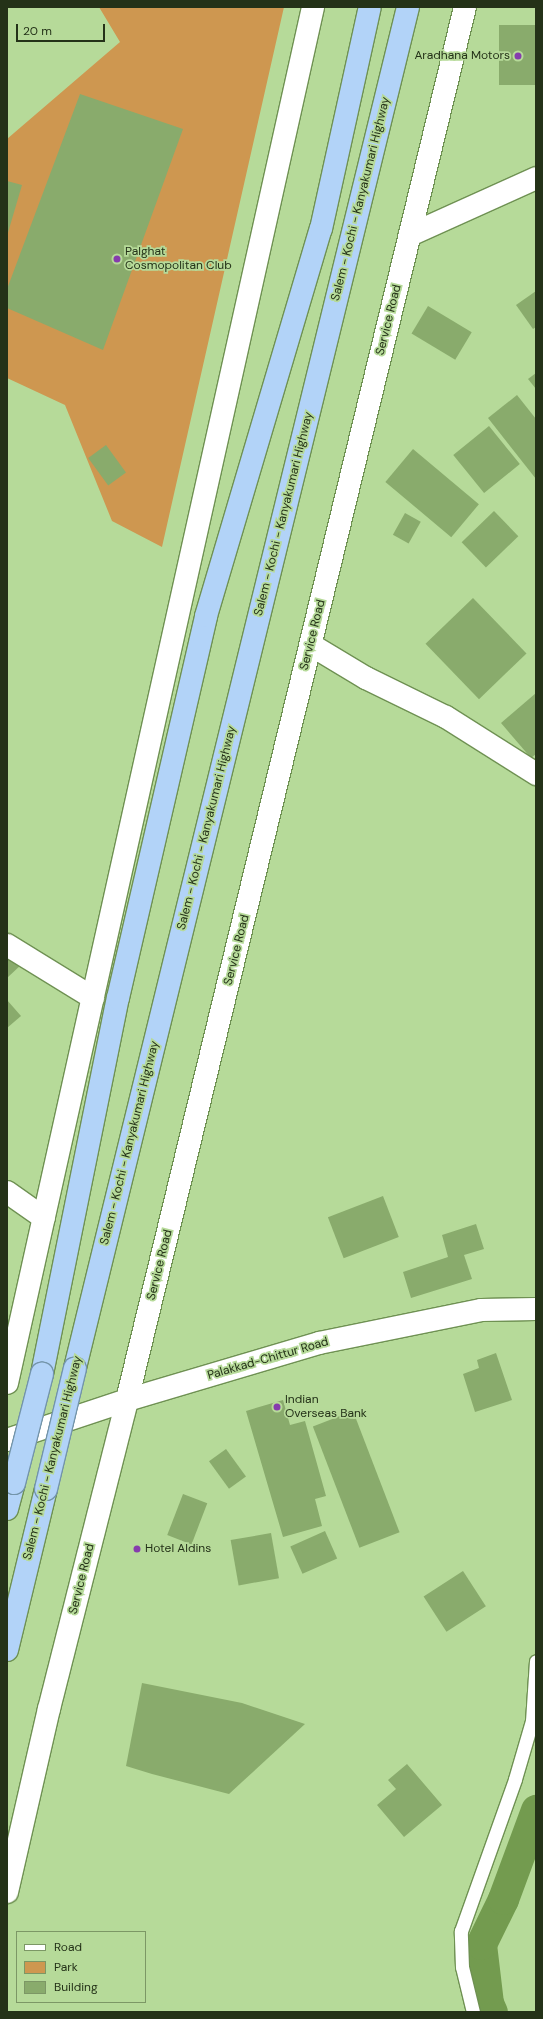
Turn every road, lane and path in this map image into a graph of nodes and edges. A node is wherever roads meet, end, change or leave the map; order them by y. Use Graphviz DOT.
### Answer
graph roads {
  1 [pos="314,7"];
  2 [pos="370,7"];
  3 [pos="408,7"];
  4 [pos="465,7"];
  5 [pos="536,178"];
  6 [pos="410,234"];
  7 [pos="311,645"];
  8 [pos="536,774"];
  9 [pos="7,945"];
  10 [pos="93,998"];
  11 [pos="7,1192"];
  12 [pos="44,1218"];
  13 [pos="536,1309"];
  14 [pos="7,1383"];
  15 [pos="127,1400"];
  16 [pos="7,1440"];
  17 [pos="7,1509"];
  18 [pos="7,1650"];
  19 [pos="536,1661"];
  20 [pos="7,1892"];
  21 [pos="473,2012"];
  1 -- 10 [label="street"];
  2 -- 17 [label="highway, bridge"];
  3 -- 18 [label="highway, Salem - Kochi - Kanyakumari Highway, bridge"];
  4 -- 6 [label="street, Service Road"];
  5 -- 6 [label="street"];
  6 -- 7 [label="street, Service Road"];
  7 -- 8 [label="street"];
  7 -- 15 [label="street, Service Road"];
  9 -- 10 [label="street"];
  10 -- 12 [label="street"];
  11 -- 12 [label="street"];
  12 -- 14 [label="street"];
  13 -- 15 [label="street, Palakkad-Chittur Road"];
  15 -- 16 [label="street, Palakkad-Chittur Road"];
  15 -- 20 [label="street, Service Road"];
  19 -- 21 [label="lane"];
}
